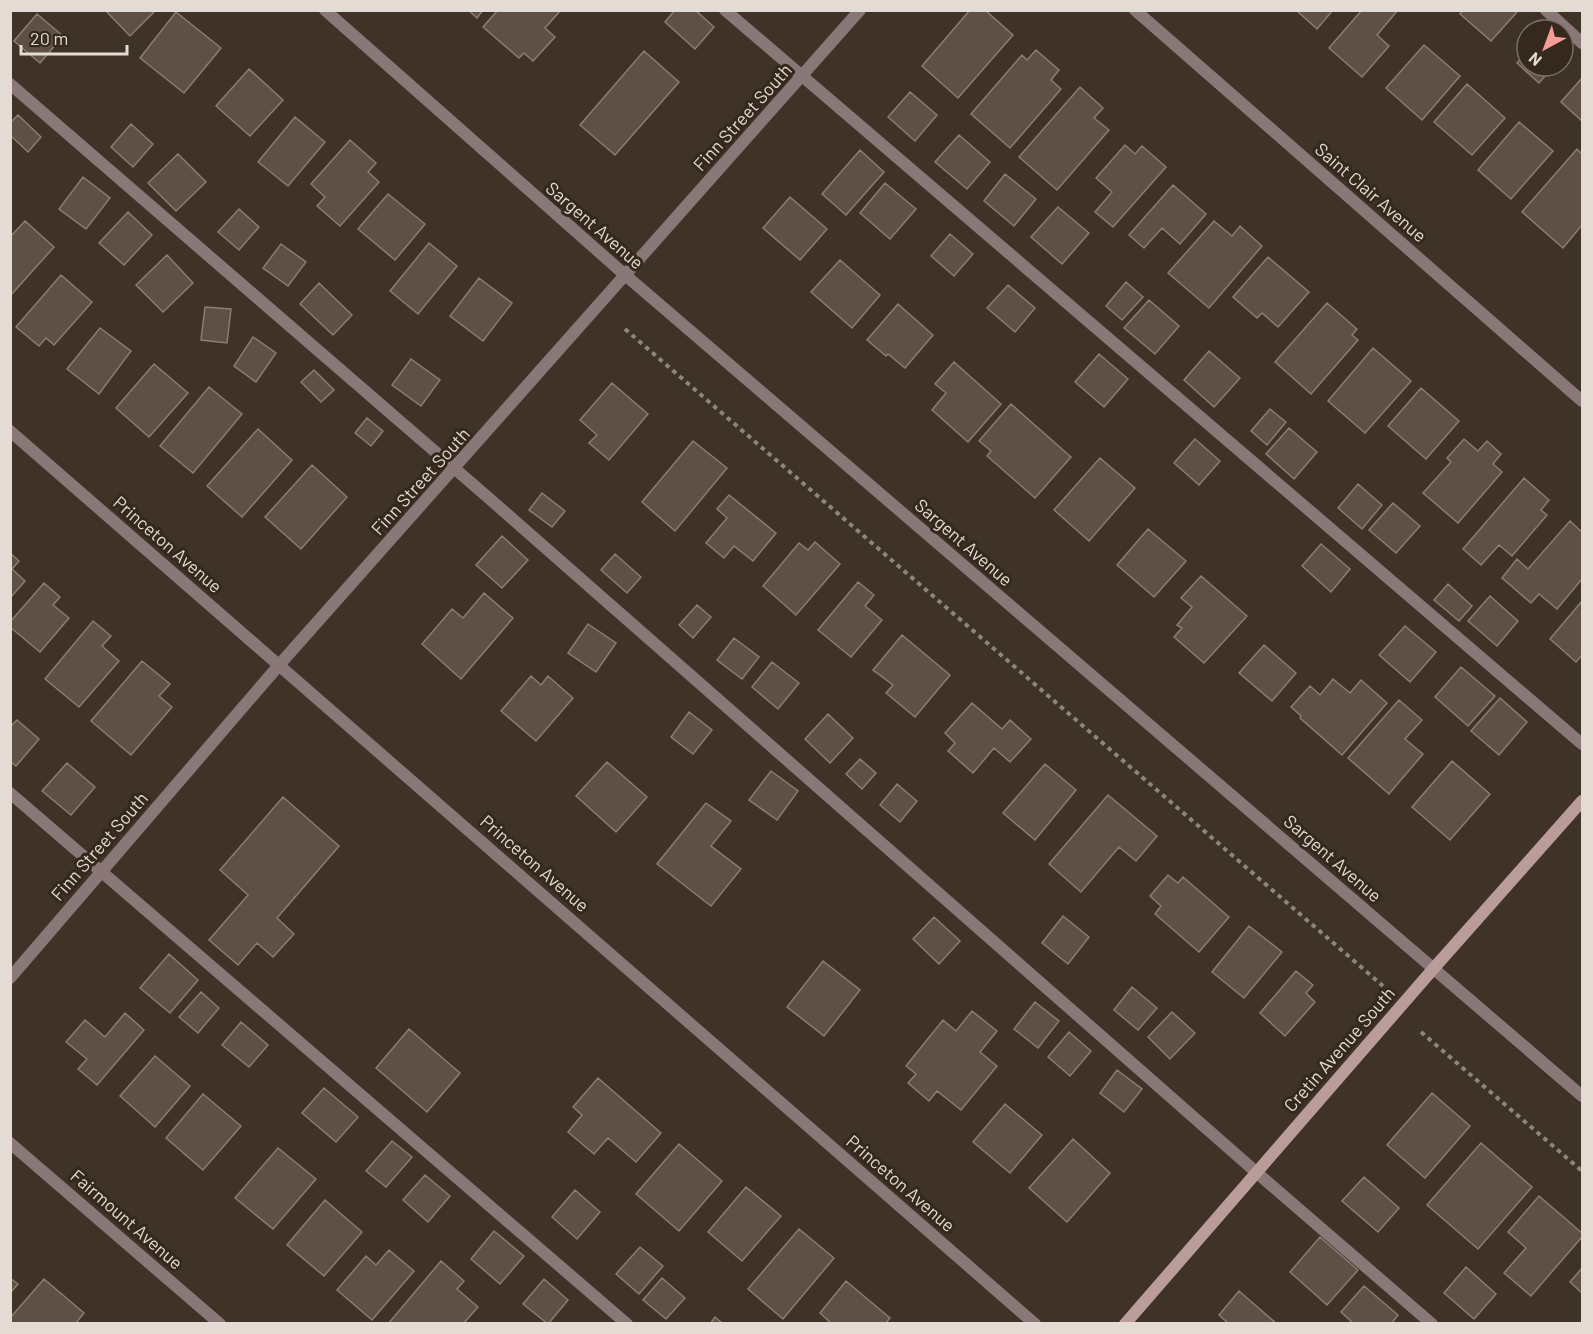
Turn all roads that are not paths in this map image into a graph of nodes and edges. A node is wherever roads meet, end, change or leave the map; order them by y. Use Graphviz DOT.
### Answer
graph roads {
  1 [pos="325,10"];
  2 [pos="725,10"];
  3 [pos="860,10"];
  4 [pos="1136,10"];
  5 [pos="1546,10"];
  6 [pos="1582,43"];
  7 [pos="802,77"];
  8 [pos="10,84"];
  9 [pos="624,274"];
  10 [pos="1582,400"];
  11 [pos="10,431"];
  12 [pos="455,469"];
  13 [pos="280,664"];
  14 [pos="1582,744"];
  15 [pos="10,793"];
  16 [pos="1582,801"];
  17 [pos="100,871"];
  18 [pos="1434,968"];
  19 [pos="10,978"];
  20 [pos="1582,1096"];
  21 [pos="10,1143"];
  22 [pos="1256,1172"];
  23 [pos="220,1323"];
  24 [pos="627,1323"];
  25 [pos="1035,1323"];
  26 [pos="1125,1323"];
  27 [pos="1432,1323"];
  1 -- 9 [label="street, Sargent Avenue"];
  2 -- 7 [label="street"];
  3 -- 7 [label="street, Finn Street South"];
  4 -- 10 [label="street, Saint Clair Avenue"];
  5 -- 6 [label="street"];
  7 -- 9 [label="street, Finn Street South"];
  7 -- 14 [label="street"];
  8 -- 12 [label="street"];
  9 -- 12 [label="street, Finn Street South"];
  9 -- 18 [label="street, Sargent Avenue"];
  11 -- 13 [label="street, Princeton Avenue"];
  12 -- 13 [label="street, Finn Street South"];
  12 -- 22 [label="street"];
  13 -- 17 [label="street, Finn Street South"];
  13 -- 25 [label="street, Princeton Avenue"];
  15 -- 17 [label="street"];
  16 -- 18 [label="main road, Cretin Avenue South"];
  17 -- 19 [label="street, Finn Street South"];
  17 -- 24 [label="street"];
  18 -- 20 [label="street, Sargent Avenue"];
  18 -- 22 [label="main road, Cretin Avenue South"];
  21 -- 23 [label="street, Fairmount Avenue"];
  22 -- 26 [label="main road, Cretin Avenue South"];
  22 -- 27 [label="street"];
}
